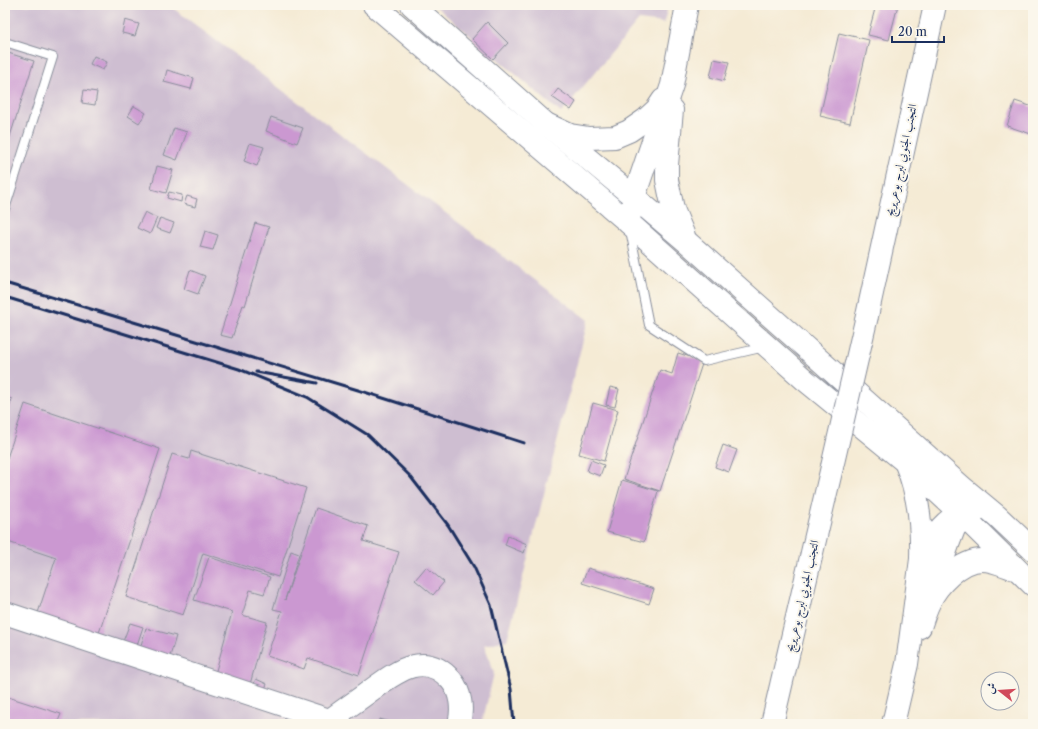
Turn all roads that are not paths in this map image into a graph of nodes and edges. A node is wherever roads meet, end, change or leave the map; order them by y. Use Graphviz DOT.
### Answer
graph roads {
  1 [pos="374,5"];
  2 [pos="412,5"];
  3 [pos="687,5"];
  4 [pos="935,5"];
  5 [pos="5,42"];
  6 [pos="672,85"];
  7 [pos="546,124"];
  8 [pos="667,165"];
  9 [pos="634,197"];
  10 [pos="5,208"];
  11 [pos="652,212"];
  12 [pos="629,224"];
  13 [pos="686,241"];
  14 [pos="768,347"];
  15 [pos="904,462"];
  16 [pos="962,487"];
  17 [pos="960,513"];
  18 [pos="997,516"];
  19 [pos="1033,550"];
  20 [pos="920,559"];
  21 [pos="1026,578"];
  22 [pos="929,602"];
  23 [pos="5,613"];
  24 [pos="907,664"];
  25 [pos="336,722"];
  26 [pos="459,724"];
  27 [pos="772,724"];
  28 [pos="893,724"];
  1 -- 12 [label="main road"];
  2 -- 7 [label="main road"];
  3 -- 6 [label="main road"];
  4 -- 27 [label="main road, التجنب الجنوبي لبرج بوعريريج, bridge"];
  5 -- 10 [label="lane"];
  6 -- 7 [label="main road"];
  6 -- 8 [label="main road"];
  6 -- 9 [label="main road"];
  7 -- 9 [label="main road"];
  8 -- 11 [label="main road"];
  8 -- 13 [label="main road"];
  9 -- 11 [label="main road"];
  9 -- 12 [label="main road"];
  11 -- 12 [label="main road"];
  11 -- 13 [label="main road"];
  12 -- 14 [label="main road"];
  12 -- 14 [label="lane"];
  13 -- 16 [label="main road"];
  14 -- 15 [label="main road"];
  15 -- 17 [label="main road"];
  15 -- 20 [label="main road"];
  16 -- 17 [label="main road"];
  16 -- 18 [label="main road"];
  17 -- 18 [label="main road"];
  17 -- 20 [label="main road"];
  17 -- 21 [label="main road"];
  17 -- 22 [label="main road"];
  18 -- 19 [label="main road"];
  20 -- 24 [label="main road"];
  21 -- 22 [label="main road"];
  22 -- 24 [label="main road"];
  23 -- 25 [label="main road"];
  24 -- 28 [label="main road"];
  25 -- 26 [label="main road"];
}
